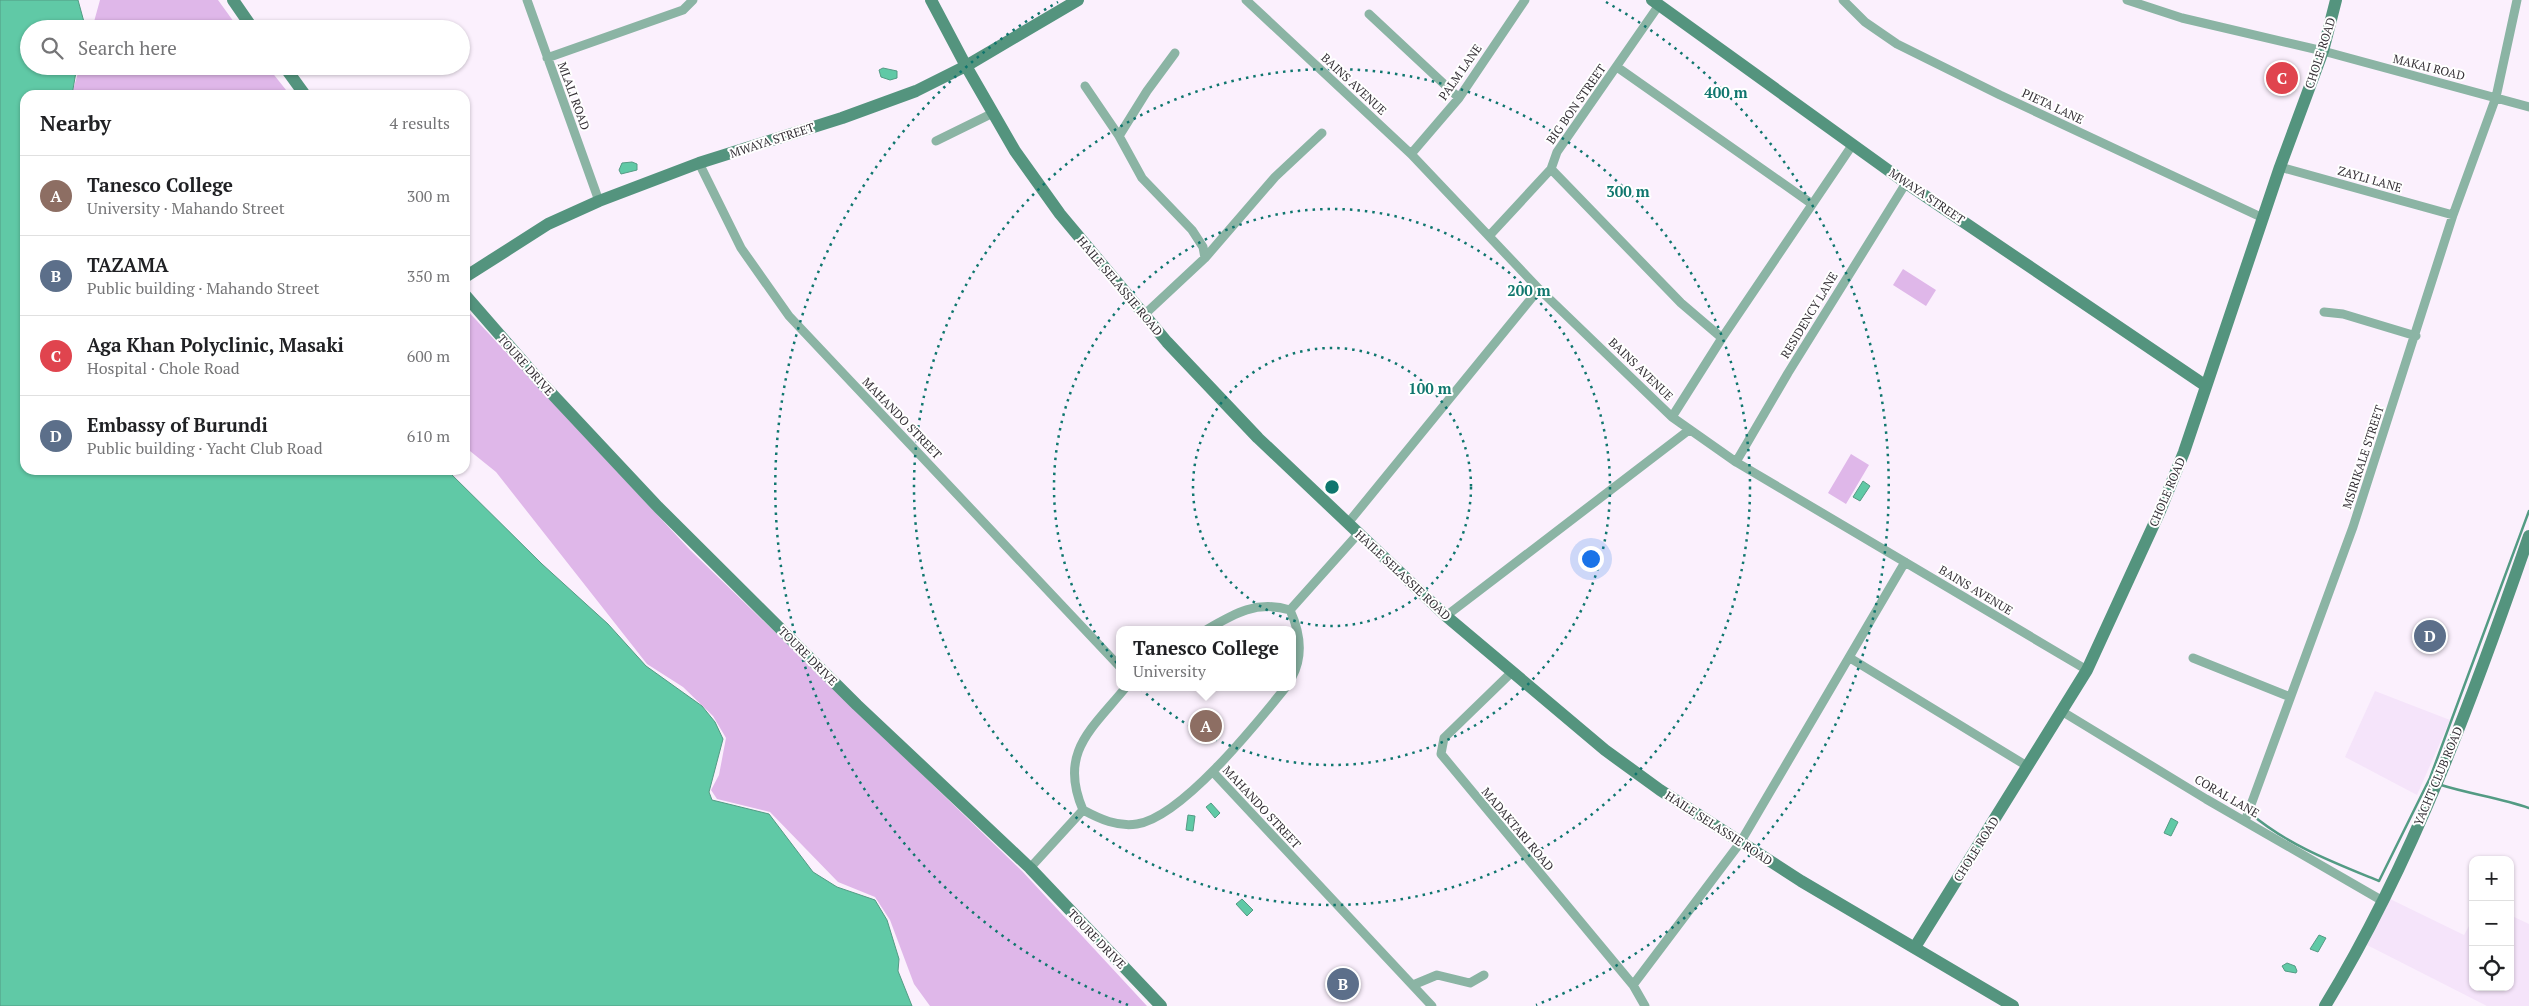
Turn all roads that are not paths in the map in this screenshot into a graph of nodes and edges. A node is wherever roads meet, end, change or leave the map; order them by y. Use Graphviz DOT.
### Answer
graph roads {
  1 [pos="233,0"];
  2 [pos="527,0"];
  3 [pos="693,0"];
  4 [pos="931,0"];
  5 [pos="1078,0"];
  6 [pos="1246,0"];
  7 [pos="1843,0"];
  8 [pos="2127,0"];
  9 [pos="2336,0"];
  10 [pos="2517,0"];
  11 [pos="1521,2"];
  12 [pos="1655,2"];
  13 [pos="1064,3"];
  14 [pos="1369,14"];
  15 [pos="247,20"];
  16 [pos="2323,51"];
  17 [pos="1175,53"];
  18 [pos="547,58"];
  19 [pos="966,66"];
  20 [pos="1617,67"];
  21 [pos="291,75"];
  22 [pos="1085,86"];
  23 [pos="301,90"];
  24 [pos="2496,97"];
  25 [pos="1459,98"];
  26 [pos="2529,107"];
  27 [pos="993,114"];
  28 [pos="1322,132"];
  29 [pos="1119,136"];
  30 [pos="936,141"];
  31 [pos="1852,144"];
  32 [pos="1411,154"];
  33 [pos="699,163"];
  34 [pos="2280,167"];
  35 [pos="1550,169"];
  36 [pos="1906,182"];
  37 [pos="599,201"];
  38 [pos="1812,204"];
  39 [pos="2453,215"];
  40 [pos="2263,218"];
  41 [pos="1489,236"];
  42 [pos="1205,258"];
  43 [pos="470,274"];
  44 [pos="1539,288"];
  45 [pos="470,301"];
  46 [pos="2324,312"];
  47 [pos="1145,314"];
  48 [pos="2416,336"];
  49 [pos="1722,338"];
  50 [pos="2206,386"];
  51 [pos="1672,416"];
  52 [pos="1689,430"];
  53 [pos="1736,462"];
  54 [pos="1348,523"];
  55 [pos="1358,534"];
  56 [pos="2529,536"];
  57 [pos="1905,562"];
  58 [pos="1290,610"];
  59 [pos="1446,616"];
  60 [pos="1214,626"];
  61 [pos="1295,626"];
  62 [pos="1296,629"];
  63 [pos="1850,658"];
  64 [pos="2193,658"];
  65 [pos="1116,663"];
  66 [pos="1296,669"];
  67 [pos="2086,670"];
  68 [pos="1512,672"];
  69 [pos="1123,691"];
  70 [pos="1283,691"];
  71 [pos="2290,697"];
  72 [pos="2062,712"];
  73 [pos="2027,766"];
  74 [pos="1213,772"];
  75 [pos="1083,810"];
  76 [pos="2245,821"];
  77 [pos="1740,843"];
  78 [pos="1030,868"];
  79 [pos="2382,900"];
  80 [pos="1915,947"];
  81 [pos="1484,975"];
  82 [pos="1413,985"];
  83 [pos="1633,985"];
  84 [pos="1161,1006"];
  85 [pos="1432,1006"];
  86 [pos="1645,1006"];
  87 [pos="2013,1006"];
  88 [pos="2325,1006"];
  1 -- 15 [label="street"];
  2 -- 18 [label="street, MLALI ROAD"];
  3 -- 18 [label="street"];
  4 -- 19 [label="street, HAILE SELASSIE ROAD"];
  5 -- 13 [label="street, MWAYA STREET"];
  6 -- 32 [label="street, BAINS AVENUE"];
  7 -- 40 [label="street, PIETA LANE"];
  8 -- 16 [label="street, MAKAI ROAD"];
  9 -- 16 [label="street, CHOLE ROAD"];
  10 -- 24 [label="street, MSIRIKALE STREET"];
  11 -- 25 [label="street, PALM LANE"];
  12 -- 20 [label="street, BIG BON STREET"];
  12 -- 31 [label="street, MWAYA STREET"];
  13 -- 19 [label="street, MWAYA STREET"];
  14 -- 25 [label="street"];
  16 -- 24 [label="street, MAKAI ROAD"];
  16 -- 34 [label="street, CHOLE ROAD"];
  17 -- 29 [label="street"];
  18 -- 37 [label="street, MLALI ROAD"];
  19 -- 27 [label="street, HAILE SELASSIE ROAD"];
  19 -- 33 [label="street, MWAYA STREET"];
  20 -- 35 [label="street, BIG BON STREET"];
  20 -- 38 [label="street"];
  21 -- 23 [label="street"];
  22 -- 29 [label="street"];
  24 -- 26 [label="street, MAKAI ROAD"];
  24 -- 39 [label="street, MSIRIKALE STREET"];
  25 -- 32 [label="street, PALM LANE"];
  27 -- 30 [label="street"];
  27 -- 47 [label="street, HAILE SELASSIE ROAD"];
  28 -- 42 [label="street"];
  29 -- 42 [label="street"];
  31 -- 36 [label="street, MWAYA STREET"];
  31 -- 38 [label="street"];
  32 -- 41 [label="street, BAINS AVENUE"];
  33 -- 37 [label="street, MWAYA STREET"];
  33 -- 65 [label="street, MAHANDO STREET"];
  34 -- 39 [label="street, ZAYLI LANE"];
  34 -- 40 [label="street, CHOLE ROAD"];
  35 -- 41 [label="street, BIG BON STREET"];
  35 -- 49 [label="street"];
  36 -- 50 [label="street, MWAYA STREET"];
  36 -- 53 [label="street, RESIDENCY LANE"];
  37 -- 43 [label="street, MWAYA STREET"];
  38 -- 49 [label="street"];
  39 -- 48 [label="street, MSIRIKALE STREET"];
  40 -- 50 [label="street, CHOLE ROAD"];
  41 -- 44 [label="street, BAINS AVENUE"];
  42 -- 47 [label="street"];
  44 -- 51 [label="street, BAINS AVENUE"];
  44 -- 54 [label="street"];
  45 -- 78 [label="street, TOURE DRIVE"];
  46 -- 48 [label="street"];
  47 -- 54 [label="street, HAILE SELASSIE ROAD"];
  48 -- 71 [label="street, MSIRIKALE STREET"];
  49 -- 51 [label="street"];
  50 -- 67 [label="street, CHOLE ROAD"];
  51 -- 52 [label="street, BAINS AVENUE"];
  52 -- 53 [label="street, BAINS AVENUE"];
  52 -- 59 [label="street"];
  53 -- 57 [label="street, BAINS AVENUE"];
  54 -- 55 [label="street, HAILE SELASSIE ROAD"];
  55 -- 58 [label="street"];
  55 -- 59 [label="street, HAILE SELASSIE ROAD"];
  56 -- 79 [label="street, YACHT CLUB ROAD"];
  57 -- 63 [label="street"];
  57 -- 67 [label="street, BAINS AVENUE"];
  58 -- 60 [label="street"];
  58 -- 61 [label="street"];
  59 -- 68 [label="street, HAILE SELASSIE ROAD"];
  62 -- 66 [label="street"];
  63 -- 73 [label="street"];
  63 -- 77 [label="street"];
  64 -- 71 [label="street"];
  67 -- 72 [label="street, CHOLE ROAD"];
  68 -- 77 [label="street, HAILE SELASSIE ROAD"];
  68 -- 83 [label="street, MADAKTARI ROAD"];
  69 -- 75 [label="street"];
  70 -- 74 [label="street"];
  71 -- 76 [label="street, MSIRIKALE STREET"];
  72 -- 73 [label="street, CHOLE ROAD"];
  72 -- 76 [label="street, CORAL LANE"];
  73 -- 80 [label="street, CHOLE ROAD"];
  74 -- 75 [label="street, MAHANDO STREET"];
  74 -- 82 [label="street, MAHANDO STREET"];
  75 -- 78 [label="street"];
  76 -- 79 [label="street, CORAL LANE"];
  77 -- 80 [label="street, HAILE SELASSIE ROAD"];
  77 -- 83 [label="street"];
  78 -- 84 [label="street, TOURE DRIVE"];
  79 -- 88 [label="street, YACHT CLUB ROAD"];
  80 -- 87 [label="street, HAILE SELASSIE ROAD"];
  81 -- 82 [label="street"];
  82 -- 85 [label="street, MAHANDO STREET"];
  83 -- 86 [label="street, MADAKTARI ROAD"];
}
